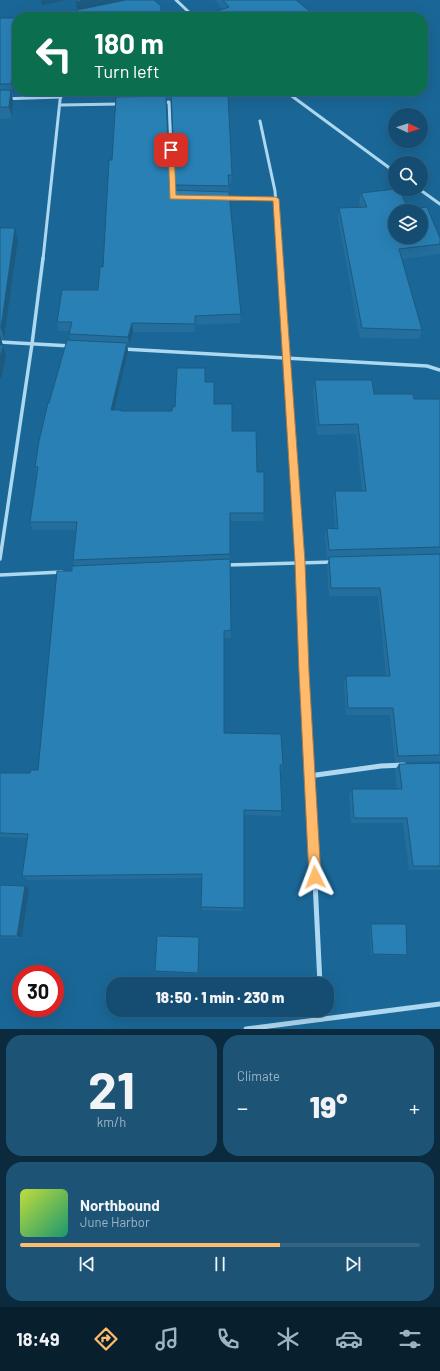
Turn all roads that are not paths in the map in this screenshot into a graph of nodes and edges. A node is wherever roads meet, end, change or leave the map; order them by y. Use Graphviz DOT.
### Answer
graph roads {
  1 [pos="176,0"];
  2 [pos="189,12"];
  3 [pos="291,96"];
  4 [pos="60,97"];
  5 [pos="0,99"];
  6 [pos="153,103"];
  7 [pos="122,104"];
  8 [pos="60,105"];
  9 [pos="260,121"];
  10 [pos="388,167"];
  11 [pos="428,195"];
  12 [pos="173,197"];
  13 [pos="220,198"];
  14 [pos="276,199"];
  15 [pos="440,204"];
  16 [pos="0,342"];
  17 [pos="32,344"];
  18 [pos="72,346"];
  19 [pos="119,349"];
  20 [pos="288,359"];
  21 [pos="440,370"];
  22 [pos="2,531"];
  23 [pos="0,559"];
  24 [pos="339,561"];
  25 [pos="300,562"];
  26 [pos="222,565"];
  27 [pos="64,572"];
  28 [pos="0,575"];
  29 [pos="411,765"];
  30 [pos="309,776"];
  31 [pos="320,977"];
  32 [pos="440,1004"];
  33 [pos="321,1019"];
  34 [pos="246,1029"];
  1 -- 2 [label="street"];
  3 -- 10 [label="street"];
  4 -- 5 [label="street"];
  4 -- 8 [label="street"];
  6 -- 12 [label="street"];
  7 -- 8 [label="street"];
  8 -- 17 [label="street"];
  9 -- 14 [label="street"];
  11 -- 15 [label="street"];
  13 -- 14 [label="street"];
  14 -- 20 [label="street"];
  16 -- 17 [label="street"];
  17 -- 18 [label="street"];
  17 -- 22 [label="street"];
  19 -- 20 [label="street"];
  20 -- 21 [label="street"];
  20 -- 25 [label="street"];
  22 -- 23 [label="street"];
  24 -- 25 [label="street"];
  25 -- 26 [label="street"];
  25 -- 30 [label="street"];
  27 -- 28 [label="street"];
  29 -- 30 [label="street"];
  30 -- 31 [label="street"];
  32 -- 33 [label="street"];
  33 -- 34 [label="street"];
}
